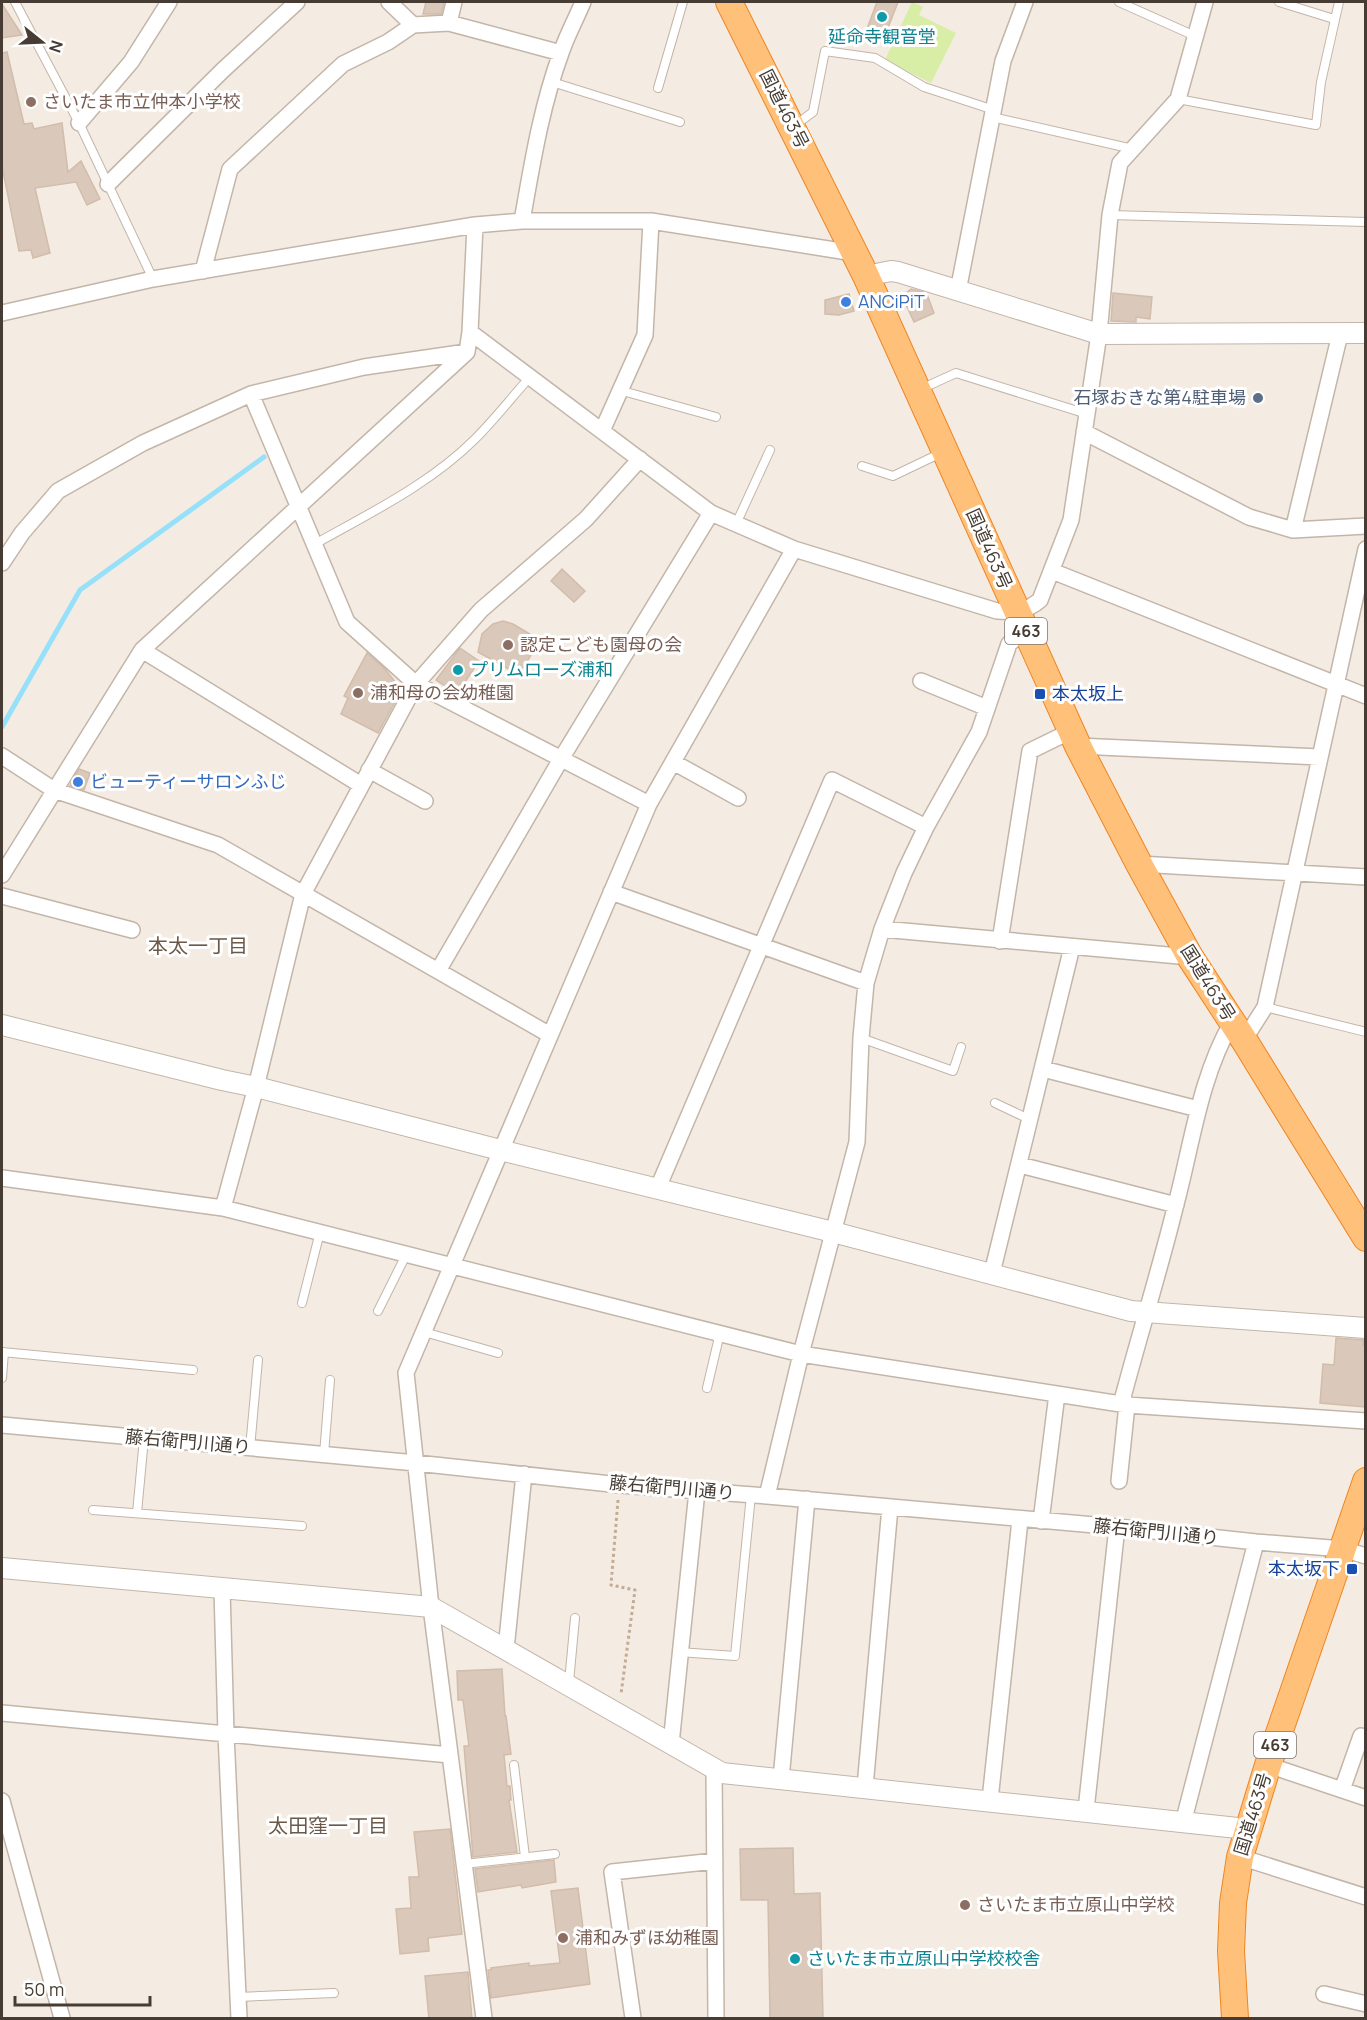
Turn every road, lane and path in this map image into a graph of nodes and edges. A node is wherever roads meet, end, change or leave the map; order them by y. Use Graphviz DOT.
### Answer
graph roads {
  1 [pos="15,2"];
  2 [pos="169,2"];
  3 [pos="297,2"];
  4 [pos="389,2"];
  5 [pos="454,2"];
  6 [pos="583,2"];
  7 [pos="683,2"];
  8 [pos="729,2"];
  9 [pos="1025,2"];
  10 [pos="1119,2"];
  11 [pos="1205,2"];
  12 [pos="1279,2"];
  13 [pos="1338,2"];
  14 [pos="1334,19"];
  15 [pos="449,23"];
  16 [pos="413,25"];
  17 [pos="1195,36"];
  18 [pos="561,53"];
  19 [pos="552,82"];
  20 [pos="658,88"];
  21 [pos="1178,99"];
  22 [pos="993,113"];
  23 [pos="680,122"];
  24 [pos="79,123"];
  25 [pos="792,127"];
  26 [pos="1133,149"];
  27 [pos="108,184"];
  28 [pos="1110,214"];
  29 [pos="522,221"];
  30 [pos="651,221"];
  31 [pos="1365,222"];
  32 [pos="475,225"];
  33 [pos="854,253"];
  34 [pos="203,271"];
  35 [pos="866,276"];
  36 [pos="153,279"];
  37 [pos="958,291"];
  38 [pos="2,313"];
  39 [pos="470,332"];
  40 [pos="1365,333"];
  41 [pos="1099,334"];
  42 [pos="1340,334"];
  43 [pos="467,352"];
  44 [pos="530,377"];
  45 [pos="620,390"];
  46 [pos="918,391"];
  47 [pos="251,394"];
  48 [pos="1087,414"];
  49 [pos="716,417"];
  50 [pos="602,431"];
  51 [pos="1084,432"];
  52 [pos="770,450"];
  53 [pos="946,451"];
  54 [pos="640,459"];
  55 [pos="862,465"];
  56 [pos="299,505"];
  57 [pos="711,513"];
  58 [pos="736,524"];
  59 [pos="1365,526"];
  60 [pos="1293,530"];
  61 [pos="315,544"];
  62 [pos="794,549"];
  63 [pos="1365,549"];
  64 [pos="2,562"];
  65 [pos="1052,572"];
  66 [pos="1021,621"];
  67 [pos="142,650"];
  68 [pos="921,681"];
  69 [pos="416,684"];
  70 [pos="1336,684"];
  71 [pos="1365,696"];
  72 [pos="987,708"];
  73 [pos="1075,739"];
  74 [pos="2,756"];
  75 [pos="1320,757"];
  76 [pos="561,759"];
  77 [pos="673,762"];
  78 [pos="369,771"];
  79 [pos="361,785"];
  80 [pos="54,790"];
  81 [pos="738,798"];
  82 [pos="425,801"];
  83 [pos="649,804"];
  84 [pos="926,827"];
  85 [pos="1139,864"];
  86 [pos="1294,873"];
  87 [pos="2,875"];
  88 [pos="1365,877"];
  89 [pos="611,892"];
  90 [pos="303,894"];
  91 [pos="2,896"];
  92 [pos="882,929"];
  93 [pos="132,930"];
  94 [pos="1000,940"];
  95 [pos="761,945"];
  96 [pos="1072,947"];
  97 [pos="1190,957"];
  98 [pos="438,971"];
  99 [pos="866,983"];
  100 [pos="1264,1007"];
  101 [pos="2,1025"];
  102 [pos="1238,1031"];
  103 [pos="1365,1032"];
  104 [pos="550,1035"];
  105 [pos="861,1038"];
  106 [pos="961,1047"];
  107 [pos="1043,1070"];
  108 [pos="256,1087"];
  109 [pos="995,1103"];
  110 [pos="1198,1109"];
  111 [pos="1030,1120"];
  112 [pos="500,1150"];
  113 [pos="1020,1165"];
  114 [pos="2,1178"];
  115 [pos="657,1190"];
  116 [pos="1176,1205"];
  117 [pos="223,1208"];
  118 [pos="320,1232"];
  119 [pos="833,1232"];
  120 [pos="1365,1238"];
  121 [pos="407,1253"];
  122 [pos="452,1265"];
  123 [pos="992,1273"];
  124 [pos="302,1304"];
  125 [pos="378,1311"];
  126 [pos="1146,1313"];
  127 [pos="1365,1328"];
  128 [pos="424,1332"];
  129 [pos="720,1333"];
  130 [pos="3,1352"];
  131 [pos="498,1353"];
  132 [pos="801,1353"];
  133 [pos="258,1360"];
  134 [pos="193,1370"];
  135 [pos="2,1378"];
  136 [pos="330,1380"];
  137 [pos="707,1388"];
  138 [pos="1057,1394"];
  139 [pos="1127,1405"];
  140 [pos="1365,1421"];
  141 [pos="2,1425"];
  142 [pos="144,1438"];
  143 [pos="250,1448"];
  144 [pos="324,1454"];
  145 [pos="416,1463"];
  146 [pos="524,1474"];
  147 [pos="1119,1481"];
  148 [pos="1365,1481"];
  149 [pos="620,1485"];
  150 [pos="697,1491"];
  151 [pos="751,1495"];
  152 [pos="767,1496"];
  153 [pos="807,1499"];
  154 [pos="890,1507"];
  155 [pos="93,1510"];
  156 [pos="137,1513"];
  157 [pos="1020,1520"];
  158 [pos="1041,1521"];
  159 [pos="302,1526"];
  160 [pos="1117,1527"];
  161 [pos="1256,1542"];
  162 [pos="1354,1552"];
  163 [pos="2,1568"];
  164 [pos="222,1588"];
  165 [pos="431,1607"];
  166 [pos="575,1618"];
  167 [pos="506,1649"];
  168 [pos="679,1652"];
  169 [pos="568,1685"];
  170 [pos="2,1713"];
  171 [pos="619,1714"];
  172 [pos="226,1734"];
  173 [pos="1365,1737"];
  174 [pos="671,1744"];
  175 [pos="450,1755"];
  176 [pos="1268,1765"];
  177 [pos="514,1766"];
  178 [pos="714,1768"];
  179 [pos="781,1779"];
  180 [pos="865,1787"];
  181 [pos="1342,1790"];
  182 [pos="1365,1798"];
  183 [pos="990,1800"];
  184 [pos="2,1801"];
  185 [pos="1086,1810"];
  186 [pos="1183,1822"];
  187 [pos="1247,1829"];
  188 [pos="555,1854"];
  189 [pos="525,1857"];
  190 [pos="1240,1857"];
  191 [pos="715,1861"];
  192 [pos="464,1864"];
  193 [pos="1365,1897"];
  194 [pos="334,1993"];
  195 [pos="1324,1994"];
  196 [pos="238,1997"];
  197 [pos="1365,2004"];
  198 [pos="62,2019"];
  199 [pos="239,2019"];
  200 [pos="484,2019"];
  201 [pos="633,2019"];
  202 [pos="716,2019"];
  203 [pos="1235,2019"];
  1 -- 24 [label="lane"];
  2 -- 24 [label="street"];
  3 -- 27 [label="street"];
  4 -- 16 [label="street"];
  5 -- 15 [label="street"];
  6 -- 18 [label="street"];
  7 -- 20 [label="lane"];
  8 -- 25 [label="highway, 国道463号 / 463"];
  9 -- 22 [label="street"];
  10 -- 17 [label="lane"];
  11 -- 17 [label="street"];
  12 -- 14 [label="lane"];
  13 -- 14 [label="lane"];
  14 -- 21 [label="lane"];
  15 -- 16 [label="street"];
  15 -- 18 [label="street"];
  16 -- 34 [label="street"];
  17 -- 21 [label="street"];
  18 -- 19 [label="street"];
  19 -- 23 [label="lane"];
  19 -- 29 [label="street"];
  21 -- 26 [label="street"];
  22 -- 25 [label="lane"];
  22 -- 26 [label="lane"];
  22 -- 37 [label="street"];
  24 -- 27 [label="lane"];
  25 -- 33 [label="highway, 国道463号 / 463"];
  26 -- 28 [label="street"];
  27 -- 36 [label="lane"];
  28 -- 31 [label="lane"];
  28 -- 41 [label="street"];
  29 -- 30 [label="street"];
  29 -- 32 [label="street"];
  30 -- 33 [label="street"];
  30 -- 45 [label="street"];
  32 -- 34 [label="street"];
  32 -- 39 [label="street"];
  33 -- 35 [label="highway, 国道463号 / 463"];
  34 -- 36 [label="street"];
  35 -- 37 [label="street"];
  35 -- 46 [label="highway, 国道463号 / 463"];
  36 -- 38 [label="street"];
  37 -- 41 [label="street"];
  39 -- 43 [label="street"];
  39 -- 44 [label="street"];
  40 -- 42 [label="street"];
  41 -- 42 [label="street"];
  41 -- 48 [label="street"];
  42 -- 60 [label="street"];
  43 -- 47 [label="street"];
  43 -- 56 [label="street"];
  44 -- 50 [label="street"];
  44 -- 61 [label="lane"];
  45 -- 49 [label="lane"];
  45 -- 50 [label="street"];
  46 -- 48 [label="lane"];
  46 -- 53 [label="highway, 国道463号 / 463"];
  47 -- 56 [label="street"];
  47 -- 64 [label="street"];
  48 -- 51 [label="street"];
  50 -- 54 [label="street"];
  51 -- 60 [label="street"];
  51 -- 65 [label="street"];
  52 -- 58 [label="lane"];
  53 -- 55 [label="lane"];
  53 -- 66 [label="highway, 国道463号 / 463"];
  54 -- 57 [label="street"];
  54 -- 69 [label="street"];
  56 -- 61 [label="street"];
  56 -- 67 [label="street"];
  57 -- 58 [label="street"];
  57 -- 76 [label="street"];
  58 -- 62 [label="street"];
  59 -- 60 [label="street"];
  61 -- 69 [label="street"];
  62 -- 66 [label="street"];
  62 -- 77 [label="street"];
  63 -- 70 [label="street"];
  65 -- 66 [label="street"];
  65 -- 70 [label="street"];
  66 -- 72 [label="street"];
  66 -- 73 [label="highway, 国道463号 / 463"];
  67 -- 79 [label="street"];
  67 -- 80 [label="street"];
  68 -- 72 [label="street"];
  69 -- 76 [label="street"];
  69 -- 78 [label="street"];
  70 -- 71 [label="street"];
  70 -- 75 [label="street"];
  72 -- 84 [label="street"];
  73 -- 75 [label="street"];
  73 -- 85 [label="highway, 国道463号 / 463"];
  73 -- 94 [label="street"];
  74 -- 80 [label="street"];
  75 -- 86 [label="street"];
  76 -- 83 [label="street"];
  76 -- 98 [label="street"];
  77 -- 81 [label="street"];
  77 -- 83 [label="street"];
  78 -- 79 [label="street"];
  78 -- 82 [label="street"];
  79 -- 90 [label="street"];
  80 -- 87 [label="street"];
  80 -- 90 [label="street"];
  83 -- 89 [label="street"];
  84 -- 92 [label="street"];
  84 -- 95 [label="street"];
  85 -- 86 [label="street"];
  85 -- 97 [label="highway, 国道463号 / 463"];
  86 -- 88 [label="street"];
  86 -- 100 [label="street"];
  89 -- 95 [label="street"];
  89 -- 104 [label="street"];
  90 -- 98 [label="street"];
  90 -- 108 [label="street"];
  91 -- 93 [label="street"];
  92 -- 94 [label="street"];
  92 -- 99 [label="street"];
  94 -- 96 [label="street"];
  95 -- 99 [label="street"];
  95 -- 115 [label="street"];
  96 -- 97 [label="street"];
  96 -- 107 [label="street"];
  97 -- 102 [label="highway, 国道463号 / 463"];
  98 -- 104 [label="street"];
  99 -- 105 [label="street"];
  100 -- 102 [label="street"];
  100 -- 103 [label="lane"];
  101 -- 108 [label="street"];
  102 -- 110 [label="street"];
  102 -- 120 [label="highway, 国道463号 / 463"];
  104 -- 112 [label="street"];
  105 -- 106 [label="lane"];
  105 -- 119 [label="street"];
  107 -- 110 [label="street"];
  107 -- 111 [label="street"];
  108 -- 112 [label="street"];
  108 -- 117 [label="street"];
  109 -- 111 [label="lane"];
  110 -- 116 [label="street"];
  111 -- 113 [label="street"];
  112 -- 115 [label="street"];
  112 -- 122 [label="street"];
  113 -- 116 [label="street"];
  113 -- 123 [label="street"];
  114 -- 117 [label="street"];
  115 -- 119 [label="street"];
  116 -- 126 [label="street"];
  117 -- 118 [label="street"];
  118 -- 121 [label="street"];
  118 -- 124 [label="lane"];
  119 -- 123 [label="street"];
  119 -- 132 [label="street"];
  121 -- 122 [label="street"];
  121 -- 125 [label="lane"];
  122 -- 128 [label="street"];
  122 -- 129 [label="street"];
  123 -- 126 [label="street"];
  126 -- 127 [label="street"];
  126 -- 139 [label="street"];
  128 -- 131 [label="lane"];
  128 -- 145 [label="street"];
  129 -- 132 [label="street"];
  129 -- 137 [label="lane"];
  130 -- 134 [label="lane"];
  130 -- 135 [label="lane"];
  132 -- 138 [label="street"];
  132 -- 152 [label="street"];
  133 -- 143 [label="lane"];
  136 -- 144 [label="lane"];
  138 -- 139 [label="street"];
  138 -- 158 [label="street"];
  139 -- 140 [label="street"];
  139 -- 147 [label="street"];
  141 -- 142 [label="street, 藤右衛門川通り"];
  142 -- 143 [label="street, 藤右衛門川通り"];
  142 -- 156 [label="lane"];
  143 -- 144 [label="street, 藤右衛門川通り"];
  144 -- 145 [label="street, 藤右衛門川通り"];
  145 -- 146 [label="street, 藤右衛門川通り"];
  145 -- 165 [label="street"];
  146 -- 149 [label="street, 藤右衛門川通り"];
  146 -- 167 [label="street"];
  148 -- 162 [label="highway, 国道463号 / 463"];
  149 -- 150 [label="street, 藤右衛門川通り"];
  149 -- 171 [label="path"];
  150 -- 151 [label="street, 藤右衛門川通り"];
  150 -- 168 [label="street"];
  151 -- 152 [label="street, 藤右衛門川通り"];
  151 -- 168 [label="lane"];
  152 -- 153 [label="street, 藤右衛門川通り"];
  153 -- 154 [label="street, 藤右衛門川通り"];
  153 -- 179 [label="street"];
  154 -- 157 [label="street, 藤右衛門川通り"];
  154 -- 180 [label="street"];
  155 -- 156 [label="lane"];
  156 -- 159 [label="lane"];
  157 -- 158 [label="street, 藤右衛門川通り"];
  157 -- 183 [label="street"];
  158 -- 160 [label="street, 藤右衛門川通り"];
  160 -- 161 [label="street, 藤右衛門川通り"];
  160 -- 185 [label="street"];
  161 -- 162 [label="street, 藤右衛門川通り"];
  161 -- 186 [label="street"];
  162 -- 176 [label="highway, 国道463号 / 463"];
  163 -- 164 [label="street"];
  164 -- 165 [label="street"];
  164 -- 172 [label="street"];
  165 -- 167 [label="street"];
  165 -- 175 [label="street"];
  166 -- 169 [label="lane"];
  167 -- 169 [label="street"];
  168 -- 174 [label="street"];
  169 -- 171 [label="street"];
  170 -- 172 [label="street"];
  171 -- 174 [label="street"];
  172 -- 175 [label="street"];
  172 -- 196 [label="street"];
  173 -- 181 [label="street"];
  174 -- 178 [label="street"];
  175 -- 192 [label="street"];
  176 -- 181 [label="street"];
  176 -- 187 [label="highway, 国道463号 / 463"];
  177 -- 189 [label="lane"];
  178 -- 179 [label="street"];
  178 -- 191 [label="street"];
  179 -- 180 [label="street"];
  180 -- 183 [label="street"];
  181 -- 182 [label="street"];
  183 -- 185 [label="street"];
  184 -- 198 [label="street"];
  185 -- 186 [label="street"];
  186 -- 187 [label="street"];
  187 -- 190 [label="highway, 国道463号 / 463"];
  188 -- 189 [label="lane"];
  189 -- 192 [label="lane"];
  190 -- 193 [label="street"];
  190 -- 203 [label="highway, 国道463号 / 463"];
  191 -- 201 [label="street"];
  191 -- 202 [label="street"];
  192 -- 200 [label="street"];
  194 -- 196 [label="lane"];
  195 -- 197 [label="street"];
  196 -- 199 [label="street"];
}
